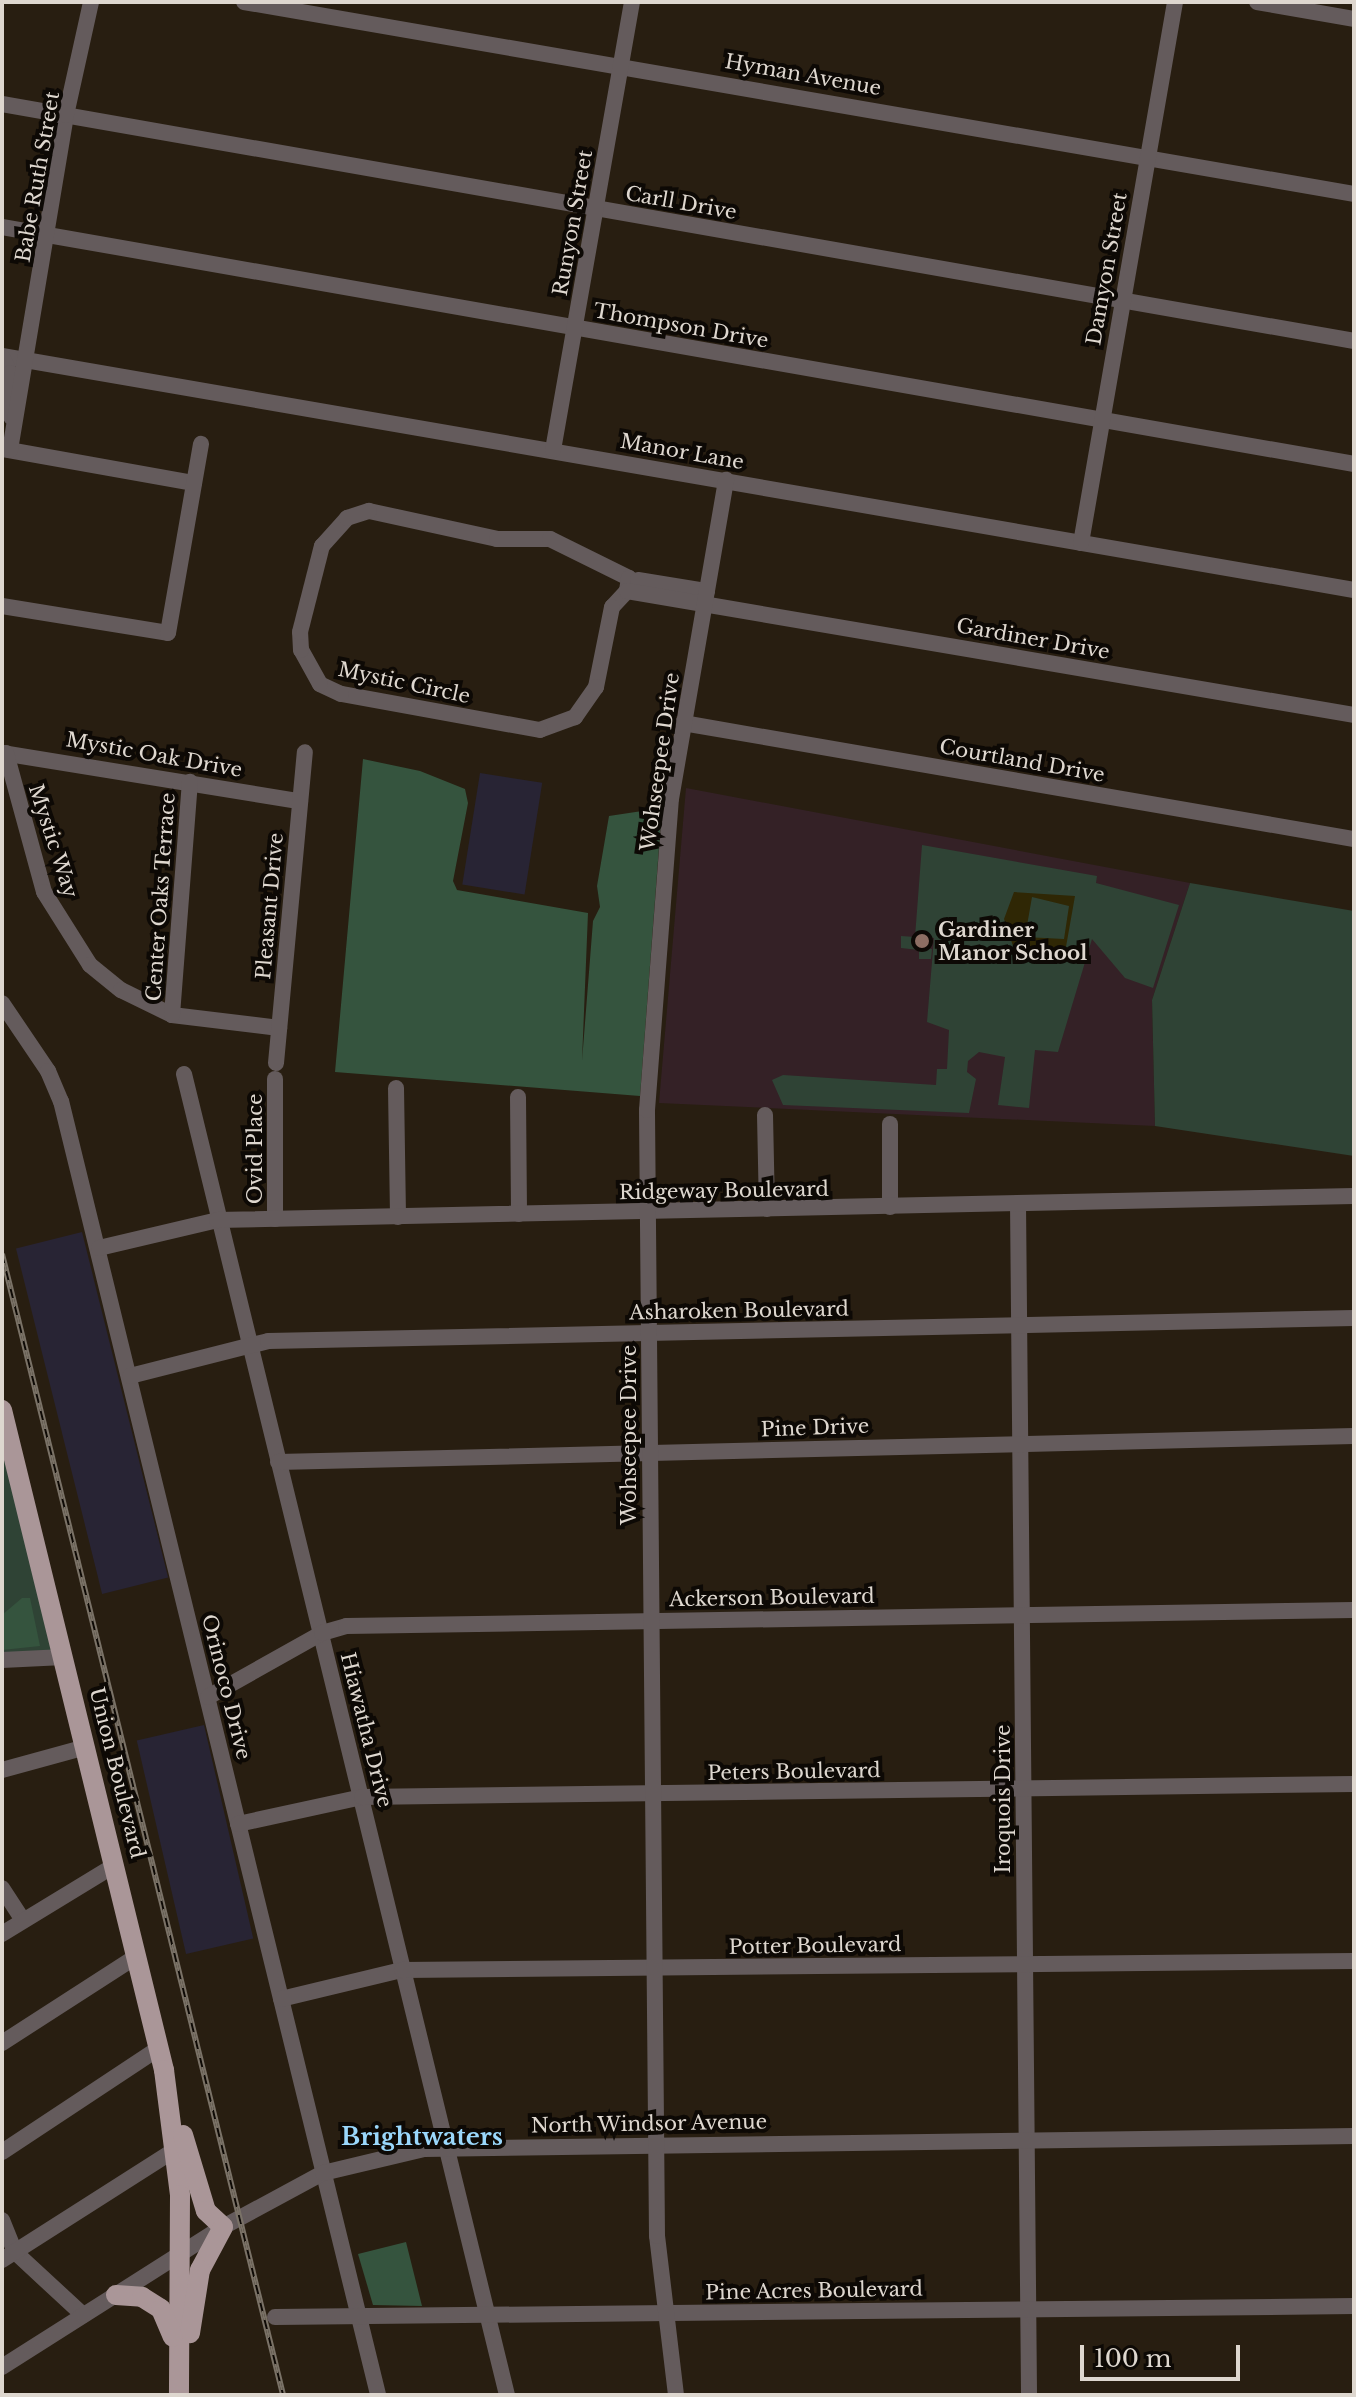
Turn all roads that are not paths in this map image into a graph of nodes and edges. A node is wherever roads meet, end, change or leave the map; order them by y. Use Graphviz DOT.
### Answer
graph roads {
  1 [pos="91,2"];
  2 [pos="244,2"];
  3 [pos="632,2"];
  4 [pos="1175,2"];
  5 [pos="1257,2"];
  6 [pos="1354,19"];
  7 [pos="622,64"];
  8 [pos="2,104"];
  9 [pos="66,115"];
  10 [pos="1148,158"];
  11 [pos="1354,194"];
  12 [pos="596,208"];
  13 [pos="2,227"];
  14 [pos="48,235"];
  15 [pos="1122,300"];
  16 [pos="576,329"];
  17 [pos="1354,341"];
  18 [pos="2,356"];
  19 [pos="27,359"];
  20 [pos="1102,420"];
  21 [pos="201,444"];
  22 [pos="8,447"];
  23 [pos="553,450"];
  24 [pos="1354,464"];
  25 [pos="726,480"];
  26 [pos="194,483"];
  27 [pos="1081,543"];
  28 [pos="628,584"];
  29 [pos="1354,590"];
  30 [pos="706,597"];
  31 [pos="2,606"];
  32 [pos="1354,715"];
  33 [pos="683,723"];
  34 [pos="305,752"];
  35 [pos="4,753"];
  36 [pos="190,782"];
  37 [pos="300,801"];
  38 [pos="1354,839"];
  39 [pos="2,1003"];
  40 [pos="172,1015"];
  41 [pos="279,1028"];
  42 [pos="275,1071"];
  43 [pos="184,1074"];
  44 [pos="396,1088"];
  45 [pos="518,1097"];
  46 [pos="765,1115"];
  47 [pos="890,1124"];
  48 [pos="1354,1196"];
  49 [pos="1018,1203"];
  50 [pos="890,1207"];
  51 [pos="767,1209"];
  52 [pos="648,1213"];
  53 [pos="519,1214"];
  54 [pos="398,1217"];
  55 [pos="275,1219"];
  56 [pos="217,1220"];
  57 [pos="99,1248"];
  58 [pos="1354,1318"];
  59 [pos="1018,1325"];
  60 [pos="648,1333"];
  61 [pos="251,1345"];
  62 [pos="130,1376"];
  63 [pos="2,1410"];
  64 [pos="1354,1436"];
  65 [pos="1019,1443"];
  66 [pos="649,1453"];
  67 [pos="278,1462"];
  68 [pos="1354,1610"];
  69 [pos="1021,1615"];
  70 [pos="650,1619"];
  71 [pos="322,1633"];
  72 [pos="64,1657"];
  73 [pos="2,1660"];
  74 [pos="208,1697"];
  75 [pos="86,1747"];
  76 [pos="2,1770"];
  77 [pos="1354,1784"];
  78 [pos="1023,1788"];
  79 [pos="652,1794"];
  80 [pos="362,1797"];
  81 [pos="238,1824"];
  82 [pos="115,1865"];
  83 [pos="2,1888"];
  84 [pos="23,1920"];
  85 [pos="2,1934"];
  86 [pos="137,1956"];
  87 [pos="1354,1961"];
  88 [pos="1024,1962"];
  89 [pos="654,1968"];
  90 [pos="402,1970"];
  91 [pos="281,1999"];
  92 [pos="2,2043"];
  93 [pos="159,2048"];
  94 [pos="164,2070"];
  95 [pos="1354,2136"];
  96 [pos="1025,2140"];
  97 [pos="657,2144"];
  98 [pos="450,2147"];
  99 [pos="176,2149"];
  100 [pos="2,2152"];
  101 [pos="323,2173"];
  102 [pos="2,2220"];
  103 [pos="223,2227"];
  104 [pos="182,2252"];
  105 [pos="9,2256"];
  106 [pos="116,2295"];
  107 [pos="1354,2306"];
  108 [pos="1029,2309"];
  109 [pos="665,2314"];
  110 [pos="83,2315"];
  111 [pos="487,2316"];
  112 [pos="275,2317"];
  113 [pos="359,2318"];
  114 [pos="2,2367"];
  115 [pos="180,2389"];
  116 [pos="378,2395"];
  117 [pos="507,2395"];
  118 [pos="676,2395"];
  119 [pos="1029,2395"];
  1 -- 9 [label="street, Babe Ruth Street"];
  2 -- 7 [label="street, Hyman Avenue"];
  3 -- 7 [label="street, Runyon Street"];
  4 -- 10 [label="street, Damyon Street"];
  5 -- 6 [label="street"];
  7 -- 10 [label="street, Hyman Avenue"];
  7 -- 12 [label="street, Runyon Street"];
  8 -- 9 [label="street, Carll Drive"];
  9 -- 12 [label="street, Carll Drive"];
  9 -- 14 [label="street, Babe Ruth Street"];
  10 -- 11 [label="street, Hyman Avenue"];
  10 -- 15 [label="street, Damyon Street"];
  12 -- 15 [label="street, Carll Drive"];
  12 -- 16 [label="street, Runyon Street"];
  13 -- 14 [label="street, Thompson Drive"];
  14 -- 16 [label="street, Thompson Drive"];
  14 -- 19 [label="street, Babe Ruth Street"];
  15 -- 17 [label="street, Carll Drive"];
  15 -- 20 [label="street, Damyon Street"];
  16 -- 20 [label="street, Thompson Drive"];
  16 -- 23 [label="street, Runyon Street"];
  18 -- 19 [label="street, Manor Lane"];
  18 -- 22 [label="street"];
  19 -- 22 [label="street, Babe Ruth Street"];
  19 -- 23 [label="street, Manor Lane"];
  20 -- 24 [label="street, Thompson Drive"];
  20 -- 27 [label="street, Damyon Street"];
  21 -- 26 [label="street"];
  22 -- 26 [label="street"];
  23 -- 25 [label="street, Manor Lane"];
  25 -- 27 [label="street, Manor Lane"];
  25 -- 30 [label="street, Wohseepee Drive"];
  26 -- 31 [label="street"];
  27 -- 29 [label="street, Manor Lane"];
  28 -- 28 [label="street, Mystic Circle"];
  28 -- 30 [label="street, Mystic Circle"];
  30 -- 32 [label="street, Gardiner Drive"];
  30 -- 33 [label="street, Wohseepee Drive"];
  33 -- 38 [label="street, Courtland Drive"];
  33 -- 52 [label="street, Wohseepee Drive"];
  34 -- 37 [label="street, Pleasant Drive"];
  35 -- 36 [label="street, Mystic Oak Drive"];
  35 -- 40 [label="street, Mystic Way"];
  36 -- 37 [label="street, Mystic Oak Drive"];
  36 -- 40 [label="street, Center Oaks Terrace"];
  37 -- 41 [label="street, Pleasant Drive"];
  39 -- 57 [label="street, Orinoco Drive"];
  40 -- 41 [label="street, Mystic Way"];
  41 -- 42 [label="street, Pleasant Drive"];
  42 -- 55 [label="street, Ovid Place"];
  43 -- 56 [label="street, Hiawatha Drive"];
  44 -- 54 [label="street"];
  45 -- 53 [label="street"];
  46 -- 51 [label="street"];
  47 -- 50 [label="street"];
  48 -- 49 [label="street, Ridgeway Boulevard"];
  49 -- 50 [label="street, Ridgeway Boulevard"];
  49 -- 59 [label="street, Iroquois Drive"];
  50 -- 51 [label="street, Ridgeway Boulevard"];
  51 -- 52 [label="street, Ridgeway Boulevard"];
  52 -- 53 [label="street, Ridgeway Boulevard"];
  52 -- 60 [label="street, Wohseepee Drive"];
  53 -- 54 [label="street, Ridgeway Boulevard"];
  54 -- 55 [label="street, Ridgeway Boulevard"];
  55 -- 56 [label="street, Ridgeway Boulevard"];
  56 -- 57 [label="street, Ridgeway Boulevard"];
  56 -- 61 [label="street, Hiawatha Drive"];
  57 -- 62 [label="street, Orinoco Drive"];
  58 -- 59 [label="street, Asharoken Boulevard"];
  59 -- 60 [label="street, Asharoken Boulevard"];
  59 -- 65 [label="street, Iroquois Drive"];
  60 -- 61 [label="street, Asharoken Boulevard"];
  60 -- 66 [label="street, Wohseepee Drive"];
  61 -- 62 [label="street, Asharoken Boulevard"];
  61 -- 67 [label="street, Hiawatha Drive"];
  62 -- 74 [label="street, Orinoco Drive"];
  63 -- 72 [label="main road, Union Boulevard"];
  64 -- 65 [label="street, Pine Drive"];
  65 -- 66 [label="street, Pine Drive"];
  65 -- 69 [label="street, Iroquois Drive"];
  66 -- 67 [label="street, Pine Drive"];
  66 -- 70 [label="street, Wohseepee Drive"];
  67 -- 71 [label="street, Hiawatha Drive"];
  68 -- 69 [label="street, Ackerson Boulevard"];
  69 -- 70 [label="street, Ackerson Boulevard"];
  69 -- 78 [label="street, Iroquois Drive"];
  70 -- 71 [label="street, Ackerson Boulevard"];
  70 -- 79 [label="street, Wohseepee Drive"];
  71 -- 74 [label="street, Ackerson Boulevard"];
  71 -- 80 [label="street, Hiawatha Drive"];
  72 -- 73 [label="street"];
  72 -- 75 [label="main road, Union Boulevard"];
  74 -- 81 [label="street, Orinoco Drive"];
  75 -- 76 [label="street"];
  75 -- 82 [label="main road, Union Boulevard"];
  77 -- 78 [label="street, Peters Boulevard"];
  78 -- 79 [label="street, Peters Boulevard"];
  78 -- 88 [label="street, Iroquois Drive"];
  79 -- 80 [label="street, Peters Boulevard"];
  79 -- 89 [label="street, Wohseepee Drive"];
  80 -- 81 [label="street, Peters Boulevard"];
  80 -- 90 [label="street, Hiawatha Drive"];
  81 -- 91 [label="street, Orinoco Drive"];
  82 -- 84 [label="street"];
  82 -- 86 [label="main road, Union Boulevard"];
  83 -- 84 [label="street"];
  84 -- 85 [label="street"];
  86 -- 92 [label="street"];
  86 -- 93 [label="main road, Union Boulevard"];
  87 -- 88 [label="street, Potter Boulevard"];
  88 -- 89 [label="street, Potter Boulevard"];
  88 -- 96 [label="street, Iroquois Drive"];
  89 -- 90 [label="street, Potter Boulevard"];
  89 -- 97 [label="street, Wohseepee Drive"];
  90 -- 91 [label="street, Potter Boulevard"];
  90 -- 98 [label="street, Hiawatha Drive"];
  91 -- 101 [label="street, Orinoco Drive"];
  93 -- 94 [label="main road, Union Boulevard"];
  93 -- 100 [label="street"];
  94 -- 99 [label="main road, Union Boulevard"];
  94 -- 103 [label="main road"];
  95 -- 96 [label="street, North Windsor Avenue"];
  96 -- 97 [label="street, North Windsor Avenue"];
  96 -- 108 [label="street, Iroquois Drive"];
  97 -- 98 [label="street, North Windsor Avenue"];
  97 -- 109 [label="street, Wohseepee Drive"];
  98 -- 101 [label="street, North Windsor Avenue"];
  98 -- 111 [label="street, Hiawatha Drive"];
  99 -- 104 [label="main road, Union Boulevard"];
  99 -- 105 [label="street"];
  101 -- 103 [label="street, North Windsor Avenue"];
  101 -- 113 [label="street, Orinoco Drive"];
  102 -- 105 [label="street"];
  103 -- 104 [label="street, North Windsor Avenue"];
  103 -- 115 [label="main road"];
  104 -- 106 [label="street, North Windsor Avenue"];
  104 -- 115 [label="main road"];
  105 -- 110 [label="street"];
  106 -- 110 [label="street, North Windsor Avenue"];
  106 -- 115 [label="main road"];
  107 -- 108 [label="street, Pine Acres Boulevard"];
  108 -- 109 [label="street, Pine Acres Boulevard"];
  108 -- 119 [label="street, Iroquois Drive"];
  109 -- 111 [label="street, Pine Acres Boulevard"];
  109 -- 118 [label="street, Wohseepee Drive"];
  110 -- 114 [label="street, North Windsor Avenue"];
  111 -- 113 [label="street, Pine Acres Boulevard"];
  111 -- 117 [label="street, Hiawatha Drive"];
  112 -- 113 [label="street, Pine Acres Boulevard"];
  113 -- 116 [label="street, Orinoco Drive"];
}
